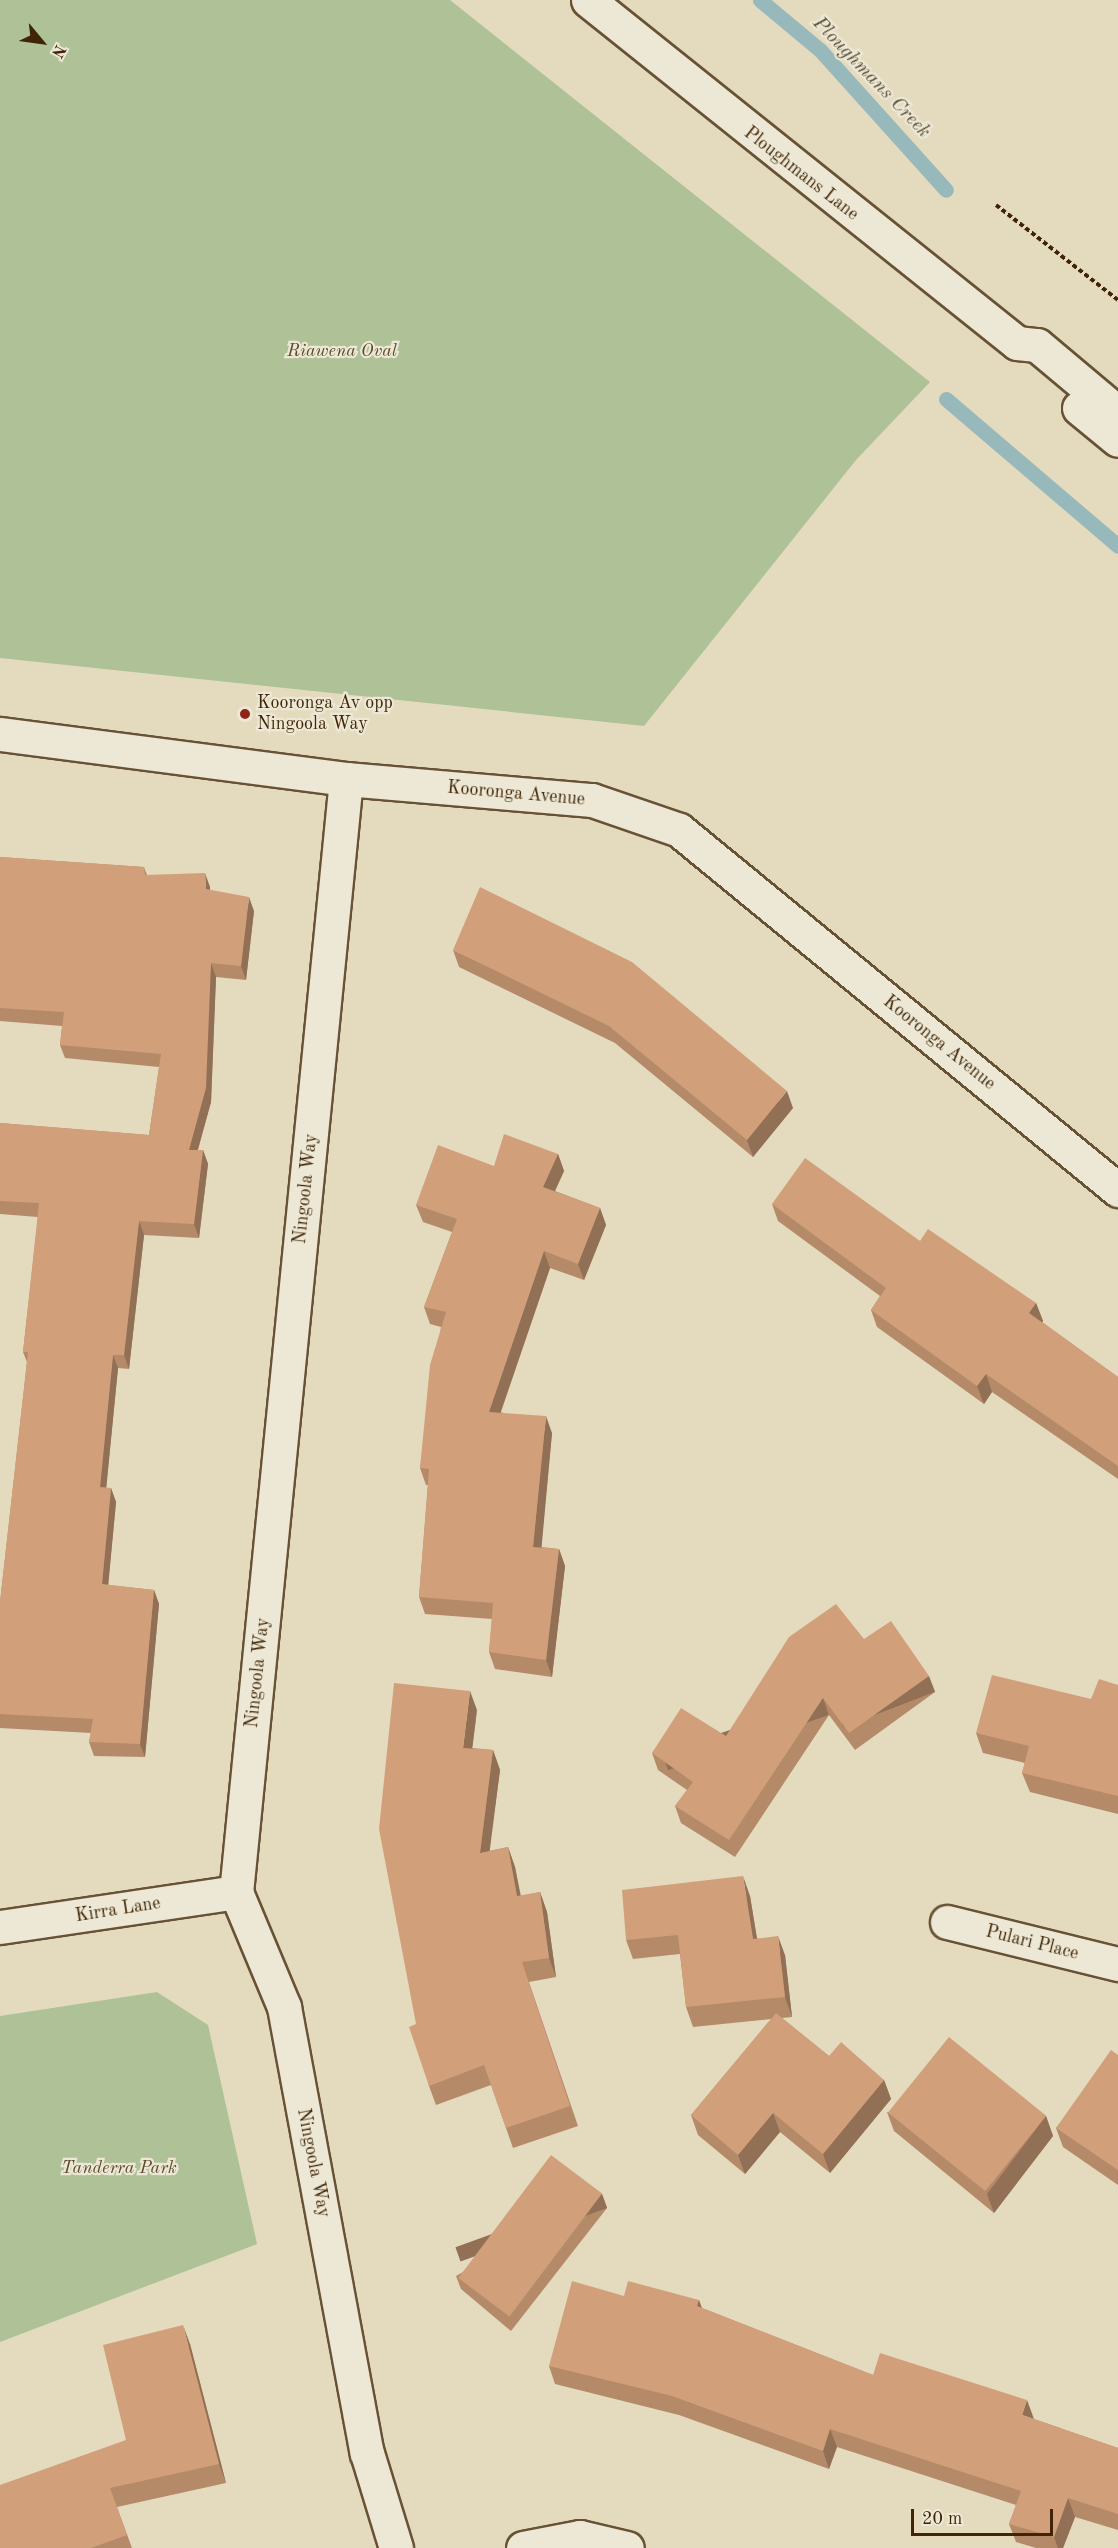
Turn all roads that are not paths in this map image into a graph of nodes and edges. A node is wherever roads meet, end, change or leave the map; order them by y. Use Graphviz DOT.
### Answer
graph roads {
  1 [pos="588,0"];
  2 [pos="1117,416"];
  3 [pos="0,734"];
  4 [pos="346,779"];
  5 [pos="1118,1190"];
  6 [pos="236,1892"];
  7 [pos="947,1922"];
  8 [pos="0,1927"];
  9 [pos="1118,1964"];
  10 [pos="396,2548"];
  11 [pos="523,2548"];
  12 [pos="627,2548"];
  1 -- 2 [label="street, Ploughmans Lane"];
  3 -- 4 [label="street, Kooronga Avenue"];
  4 -- 5 [label="street, Kooronga Avenue"];
  4 -- 6 [label="street, Ningoola Way"];
  6 -- 8 [label="street, Kirra Lane"];
  6 -- 10 [label="street, Ningoola Way"];
  7 -- 9 [label="street, Pulari Place"];
  11 -- 12 [label="street"];
}
